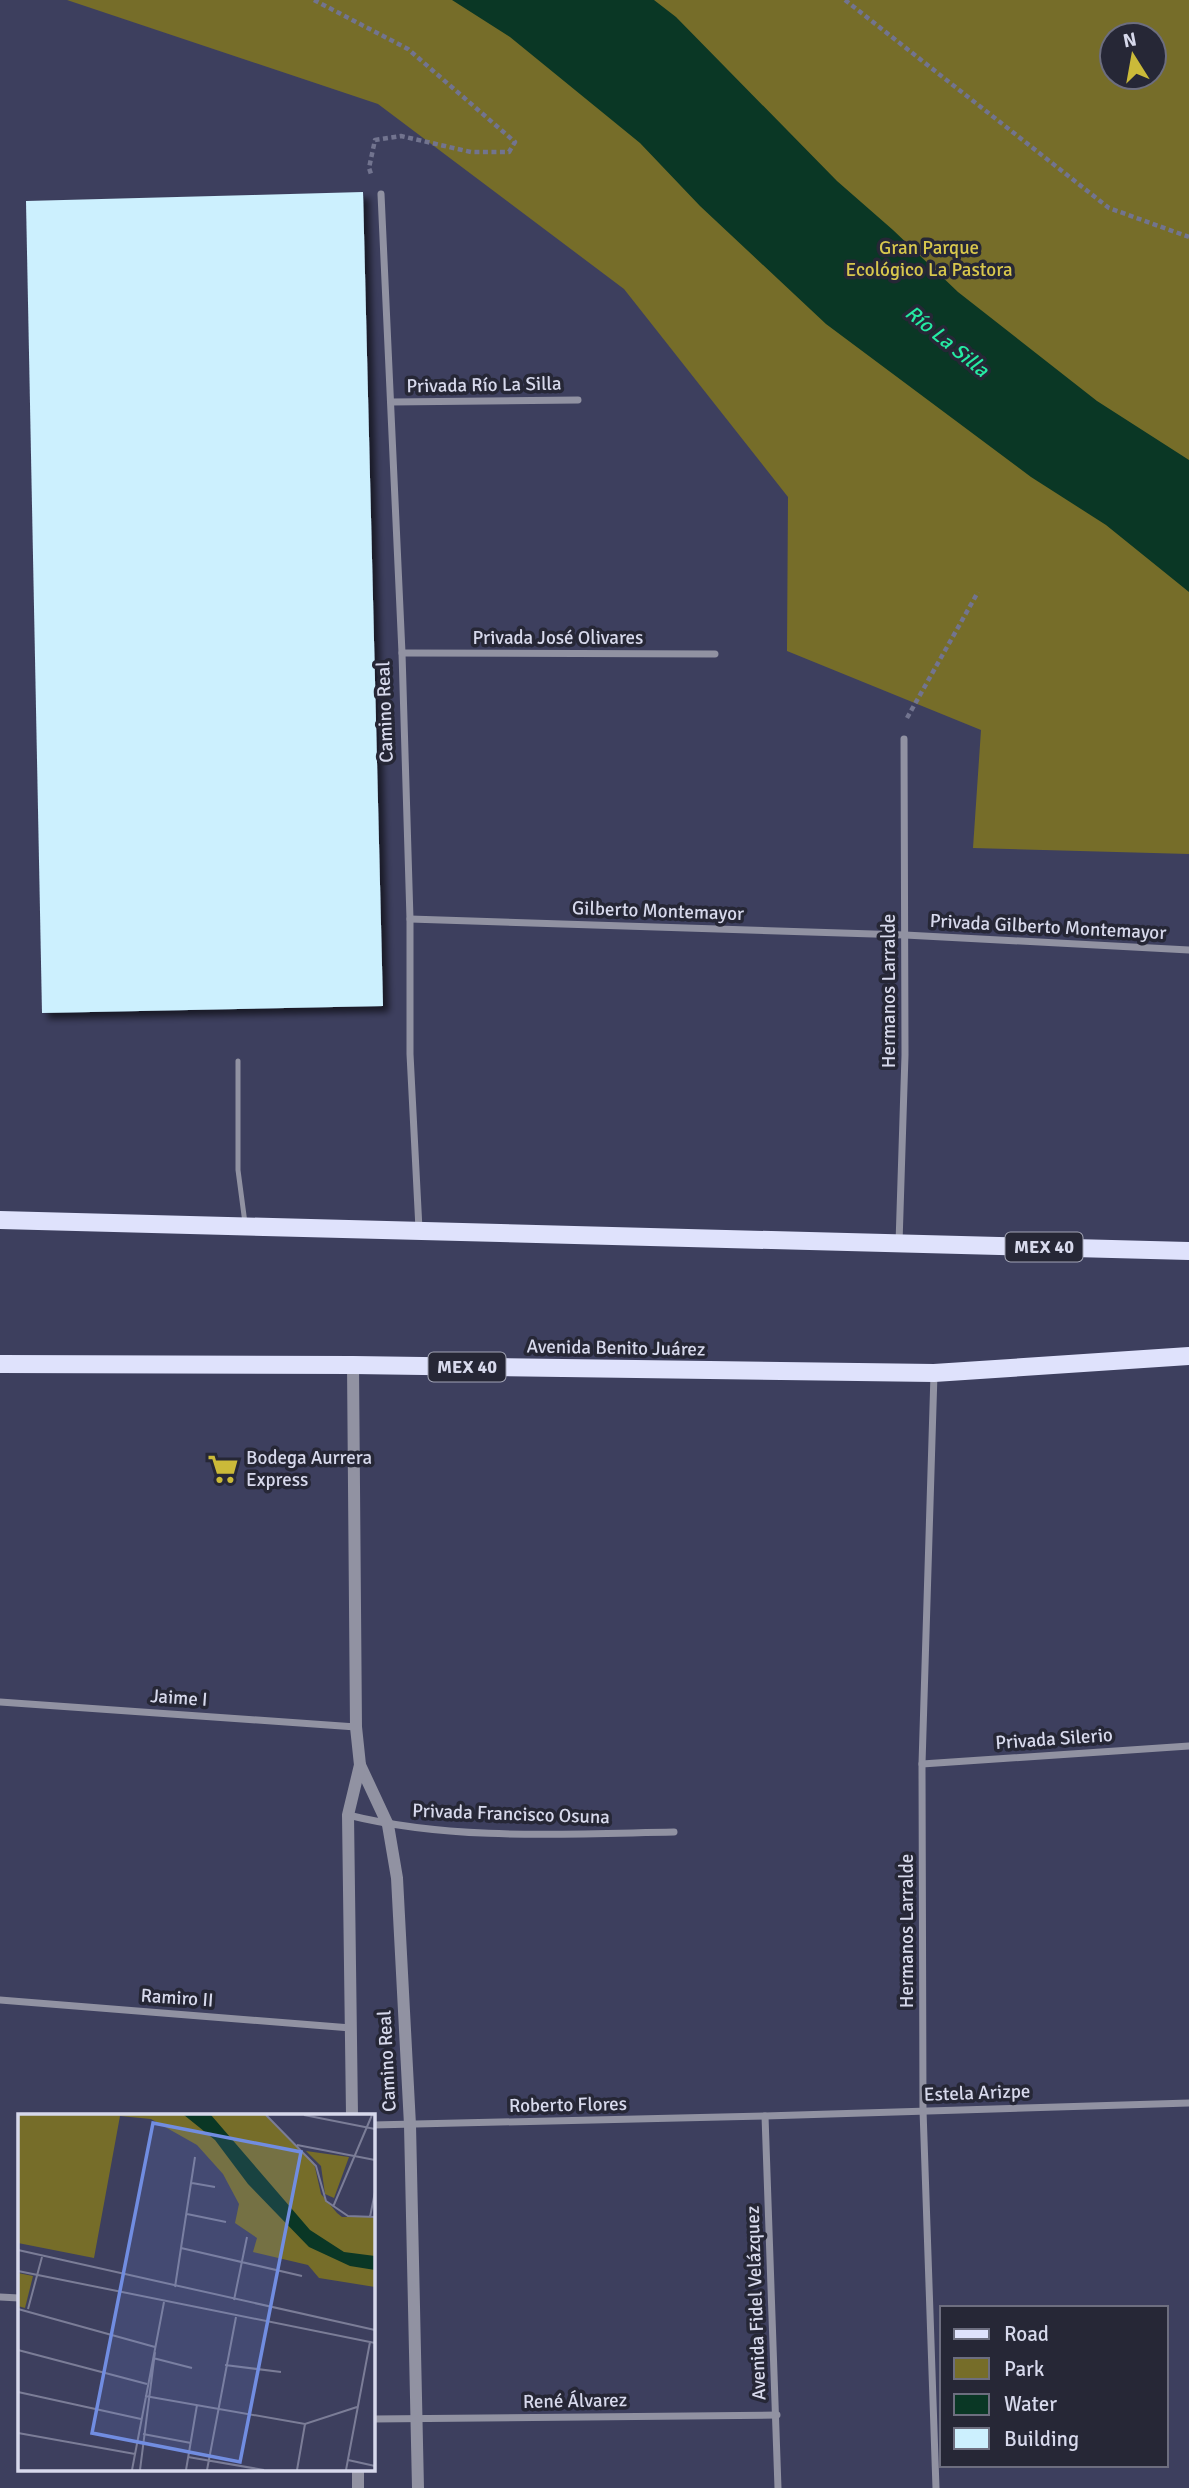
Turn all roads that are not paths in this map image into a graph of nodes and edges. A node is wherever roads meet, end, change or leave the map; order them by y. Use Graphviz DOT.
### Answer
graph roads {
  1 [pos="381,194"];
  2 [pos="578,400"];
  3 [pos="391,401"];
  4 [pos="402,653"];
  5 [pos="715,654"];
  6 [pos="904,739"];
  7 [pos="410,919"];
  8 [pos="905,935"];
  9 [pos="1189,950"];
  10 [pos="238,1061"];
  11 [pos="0,1220"];
  12 [pos="245,1226"];
  13 [pos="419,1230"];
  14 [pos="899,1243"];
  15 [pos="1189,1251"];
  16 [pos="1189,1356"];
  17 [pos="0,1364"];
  18 [pos="353,1365"];
  19 [pos="934,1373"];
  20 [pos="0,1702"];
  21 [pos="356,1727"];
  22 [pos="1189,1746"];
  23 [pos="922,1764"];
  24 [pos="360,1765"];
  25 [pos="348,1815"];
  26 [pos="388,1825"];
  27 [pos="674,1832"];
  28 [pos="0,2000"];
  29 [pos="351,2028"];
  30 [pos="1189,2103"];
  31 [pos="923,2110"];
  32 [pos="352,2114"];
  33 [pos="765,2116"];
  34 [pos="374,2125"];
  35 [pos="410,2125"];
  36 [pos="0,2297"];
  37 [pos="18,2298"];
  38 [pos="777,2415"];
  39 [pos="374,2419"];
  40 [pos="417,2419"];
  41 [pos="358,2470"];
  42 [pos="358,2488"];
  43 [pos="418,2488"];
  44 [pos="778,2488"];
  45 [pos="936,2488"];
  1 -- 3 [label="street, Camino Real"];
  2 -- 3 [label="street, Privada Río La Silla"];
  3 -- 4 [label="street, Camino Real"];
  4 -- 5 [label="street, Privada José Olivares"];
  4 -- 7 [label="street, Camino Real"];
  6 -- 8 [label="street, Hermanos Larralde"];
  7 -- 8 [label="street, Gilberto Montemayor"];
  7 -- 13 [label="street, Camino Real"];
  8 -- 9 [label="street, Privada Gilberto Montemayor"];
  8 -- 14 [label="street, Hermanos Larralde"];
  10 -- 12 [label="lane"];
  11 -- 12 [label="main road, MEX 40"];
  12 -- 13 [label="main road, MEX 40"];
  13 -- 14 [label="main road, MEX 40"];
  14 -- 15 [label="main road, MEX 40"];
  16 -- 19 [label="main road, Avenida Benito Juárez / MEX 40"];
  17 -- 18 [label="main road, Avenida Benito Juárez / MEX 40"];
  18 -- 19 [label="main road, Avenida Benito Juárez / MEX 40"];
  18 -- 21 [label="street, Camino Real"];
  19 -- 23 [label="street, Hermanos Larralde"];
  20 -- 21 [label="street, Jaime I"];
  21 -- 24 [label="street, Camino Real"];
  22 -- 23 [label="street, Privada Silerio"];
  23 -- 31 [label="street, Hermanos Larralde"];
  24 -- 25 [label="street, Camino Real"];
  24 -- 26 [label="street, Camino Real"];
  25 -- 26 [label="street, Privada Francisco Osuna"];
  25 -- 29 [label="street, Camino Real"];
  26 -- 27 [label="street, Privada Francisco Osuna"];
  26 -- 35 [label="street, Camino Real"];
  28 -- 29 [label="street, Ramiro II"];
  29 -- 32 [label="street, Camino Real"];
  30 -- 31 [label="street, Estela Arizpe"];
  31 -- 33 [label="street, Estela Arizpe"];
  31 -- 45 [label="street, Hermanos Larralde"];
  33 -- 35 [label="street, Roberto Flores"];
  33 -- 38 [label="street, Avenida Fidel Velázquez"];
  34 -- 35 [label="street, Roberto Flores"];
  35 -- 40 [label="street, Camino Real"];
  36 -- 37 [label="street"];
  38 -- 40 [label="street, René Álvarez"];
  38 -- 44 [label="street, Avenida Fidel Velázquez"];
  39 -- 40 [label="street, René Álvarez"];
  40 -- 43 [label="street, Camino Real"];
  41 -- 42 [label="street"];
}
